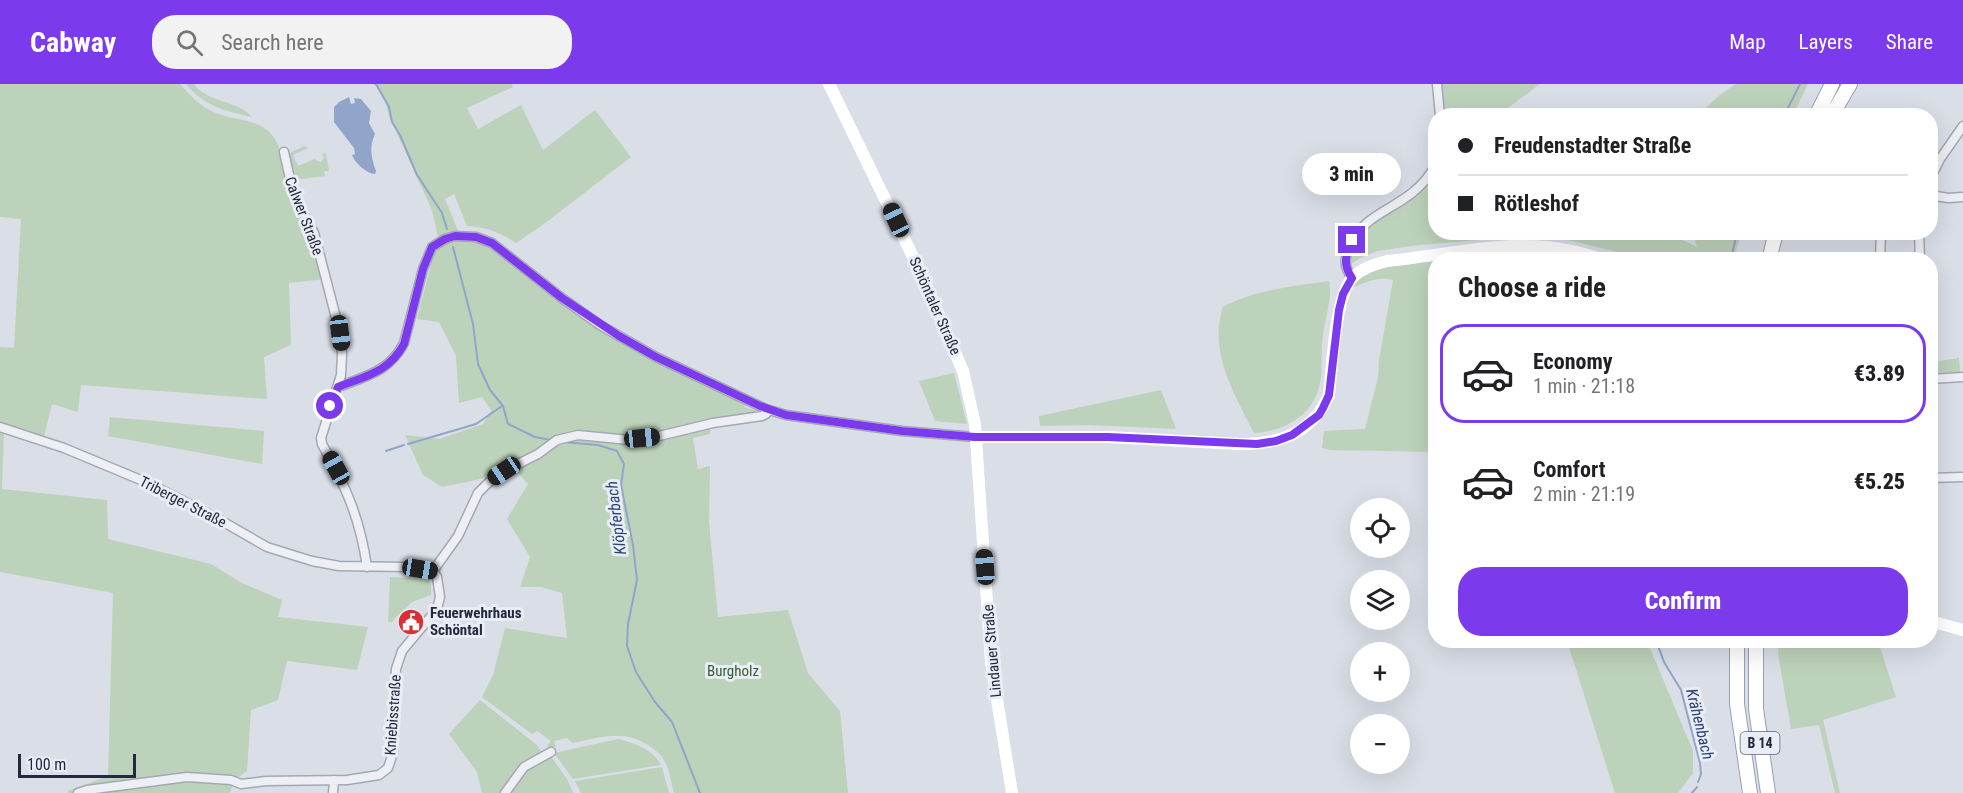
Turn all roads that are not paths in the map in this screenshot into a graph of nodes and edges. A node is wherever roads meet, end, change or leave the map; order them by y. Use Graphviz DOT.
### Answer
graph roads {
  1 [pos="829,84"];
  2 [pos="1437,84"];
  3 [pos="1832,84"];
  4 [pos="1850,84"];
  5 [pos="1439,108"];
  6 [pos="1820,108"];
  7 [pos="1836,108"];
  8 [pos="1963,126"];
  9 [pos="284,152"];
  10 [pos="1938,163"];
  11 [pos="1428,176"];
  12 [pos="1938,196"];
  13 [pos="1963,197"];
  14 [pos="1464,252"];
  15 [pos="1579,252"];
  16 [pos="1428,256"];
  17 [pos="1352,278"];
  18 [pos="1963,377"];
  19 [pos="1938,379"];
  20 [pos="338,387"];
  21 [pos="768,410"];
  22 [pos="0,427"];
  23 [pos="975,437"];
  24 [pos="1963,477"];
  25 [pos="1938,478"];
  26 [pos="368,567"];
  27 [pos="433,571"];
  28 [pos="1938,623"];
  29 [pos="1963,630"];
  30 [pos="1737,648"];
  31 [pos="1756,648"];
  32 [pos="551,752"];
  33 [pos="333,780"];
  34 [pos="78,793"];
  35 [pos="333,793"];
  36 [pos="505,793"];
  37 [pos="1012,793"];
  38 [pos="1750,793"];
  39 [pos="1768,793"];
  1 -- 23 [label="street, Schöntaler Straße"];
  2 -- 5 [label="street"];
  3 -- 6 [label="main road"];
  4 -- 7 [label="main road"];
  8 -- 10 [label="street"];
  9 -- 20 [label="street, Calwer Straße"];
  11 -- 17 [label="street"];
  12 -- 13 [label="street"];
  14 -- 15 [label="street"];
  16 -- 17 [label="street"];
  17 -- 23 [label="street"];
  18 -- 19 [label="street"];
  20 -- 21 [label="street"];
  20 -- 26 [label="street, Calwer Straße"];
  21 -- 23 [label="street"];
  21 -- 27 [label="street"];
  22 -- 26 [label="street, Triberger Straße"];
  23 -- 37 [label="street, Lindauer Straße"];
  24 -- 25 [label="street"];
  26 -- 27 [label="street, Triberger Straße"];
  27 -- 33 [label="street, Kniebisstraße"];
  28 -- 29 [label="street"];
  30 -- 38 [label="main road"];
  31 -- 39 [label="main road, B 14"];
  32 -- 36 [label="street"];
  33 -- 34 [label="street, Kniebisstraße"];
  33 -- 35 [label="street"];
}
